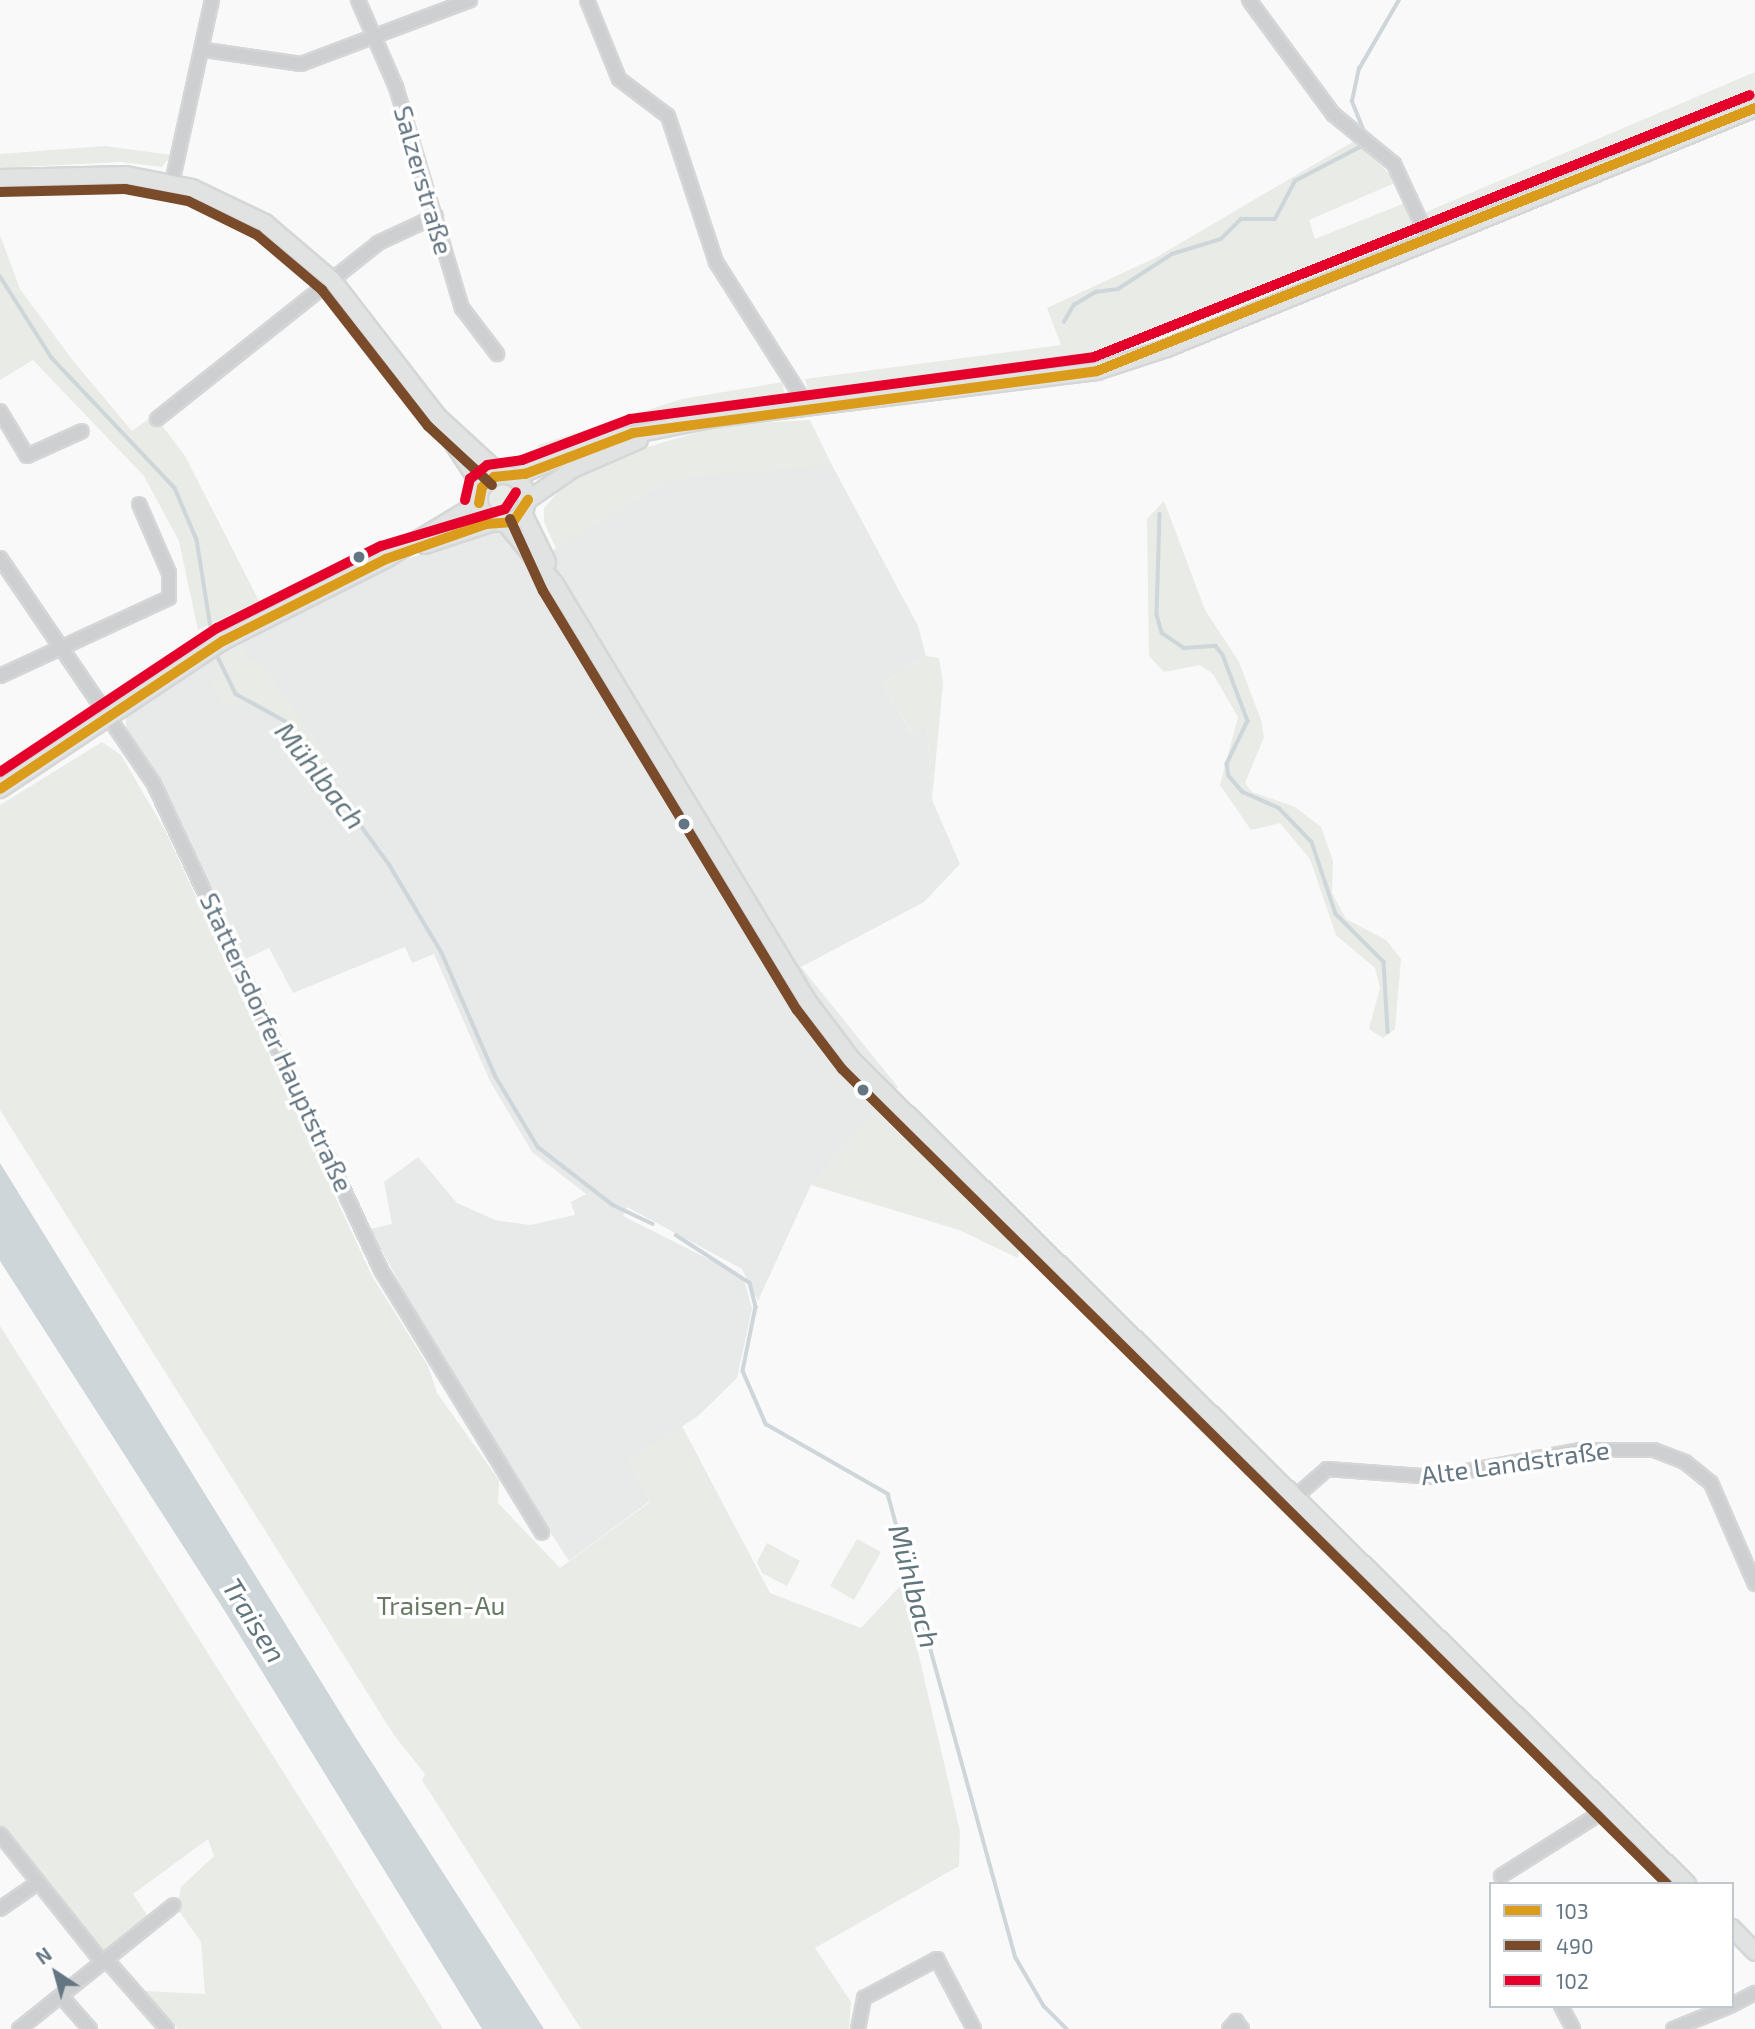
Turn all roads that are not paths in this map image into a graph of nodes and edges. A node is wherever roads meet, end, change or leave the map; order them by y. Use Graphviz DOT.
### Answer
graph roads {
  1 [pos="212,0"];
  2 [pos="358,0"];
  3 [pos="470,0"];
  4 [pos="587,0"];
  5 [pos="1249,0"];
  6 [pos="377,37"];
  7 [pos="205,50"];
  8 [pos="1755,108"];
  9 [pos="0,178"];
  10 [pos="172,183"];
  11 [pos="436,216"];
  12 [pos="1430,242"];
  13 [pos="331,280"];
  14 [pos="497,354"];
  15 [pos="808,407"];
  16 [pos="0,411"];
  17 [pos="439,417"];
  18 [pos="157,419"];
  19 [pos="82,430"];
  20 [pos="634,437"];
  21 [pos="507,476"];
  22 [pos="482,486"];
  23 [pos="479,503"];
  24 [pos="139,504"];
  25 [pos="526,507"];
  26 [pos="500,523"];
  27 [pos="0,558"];
  28 [pos="386,559"];
  29 [pos="555,584"];
  30 [pos="61,648"];
  31 [pos="0,676"];
  32 [pos="110,714"];
  33 [pos="0,789"];
  34 [pos="1294,1498"];
  35 [pos="542,1532"];
  36 [pos="1755,1584"];
  37 [pos="1610,1807"];
  38 [pos="0,1834"];
  39 [pos="1501,1876"];
  40 [pos="1685,1882"];
  41 [pos="36,1884"];
  42 [pos="174,1905"];
  43 [pos="0,1909"];
  44 [pos="1734,1930"];
  45 [pos="1755,1952"];
  46 [pos="102,1962"];
  47 [pos="1755,1993"];
  48 [pos="61,1996"];
  49 [pos="1734,2004"];
  50 [pos="1562,2008"];
  51 [pos="1726,2008"];
  52 [pos="19,2029"];
  53 [pos="90,2029"];
  54 [pos="167,2029"];
  55 [pos="858,2029"];
  56 [pos="974,2029"];
  57 [pos="1573,2029"];
  58 [pos="1673,2029"];
  1 -- 7 [label="street"];
  2 -- 6 [label="street, Salzerstraße"];
  3 -- 6 [label="street"];
  4 -- 15 [label="street"];
  5 -- 12 [label="street"];
  6 -- 7 [label="street"];
  6 -- 11 [label="street, Salzerstraße"];
  7 -- 10 [label="street"];
  8 -- 12 [label="main road"];
  9 -- 10 [label="main road"];
  10 -- 13 [label="main road"];
  11 -- 13 [label="street"];
  11 -- 14 [label="street, Salzerstraße"];
  12 -- 15 [label="main road"];
  13 -- 17 [label="main road"];
  13 -- 18 [label="street"];
  15 -- 20 [label="main road"];
  16 -- 19 [label="street"];
  17 -- 21 [label="main road"];
  17 -- 22 [label="main road"];
  20 -- 21 [label="main road"];
  20 -- 25 [label="main road"];
  21 -- 22 [label="main road"];
  21 -- 25 [label="main road"];
  22 -- 23 [label="main road"];
  23 -- 26 [label="main road"];
  23 -- 28 [label="main road"];
  24 -- 30 [label="street"];
  25 -- 26 [label="main road"];
  25 -- 29 [label="main road"];
  26 -- 28 [label="main road"];
  26 -- 29 [label="main road"];
  27 -- 30 [label="street, Stattersdorfer Hauptstraße"];
  28 -- 32 [label="main road"];
  29 -- 34 [label="main road"];
  30 -- 31 [label="street"];
  30 -- 32 [label="street, Stattersdorfer Hauptstraße"];
  32 -- 33 [label="main road"];
  32 -- 35 [label="street, Stattersdorfer Hauptstraße"];
  34 -- 36 [label="street, Alte Landstraße"];
  34 -- 37 [label="main road"];
  37 -- 39 [label="street"];
  37 -- 40 [label="main road"];
  38 -- 41 [label="street"];
  41 -- 43 [label="street"];
  41 -- 46 [label="street"];
  42 -- 46 [label="street"];
  44 -- 45 [label="main road"];
  46 -- 48 [label="street"];
  46 -- 54 [label="street"];
  47 -- 49 [label="street"];
  48 -- 52 [label="street"];
  48 -- 53 [label="street"];
  50 -- 57 [label="street"];
  51 -- 58 [label="street"];
  55 -- 56 [label="street"];
}
